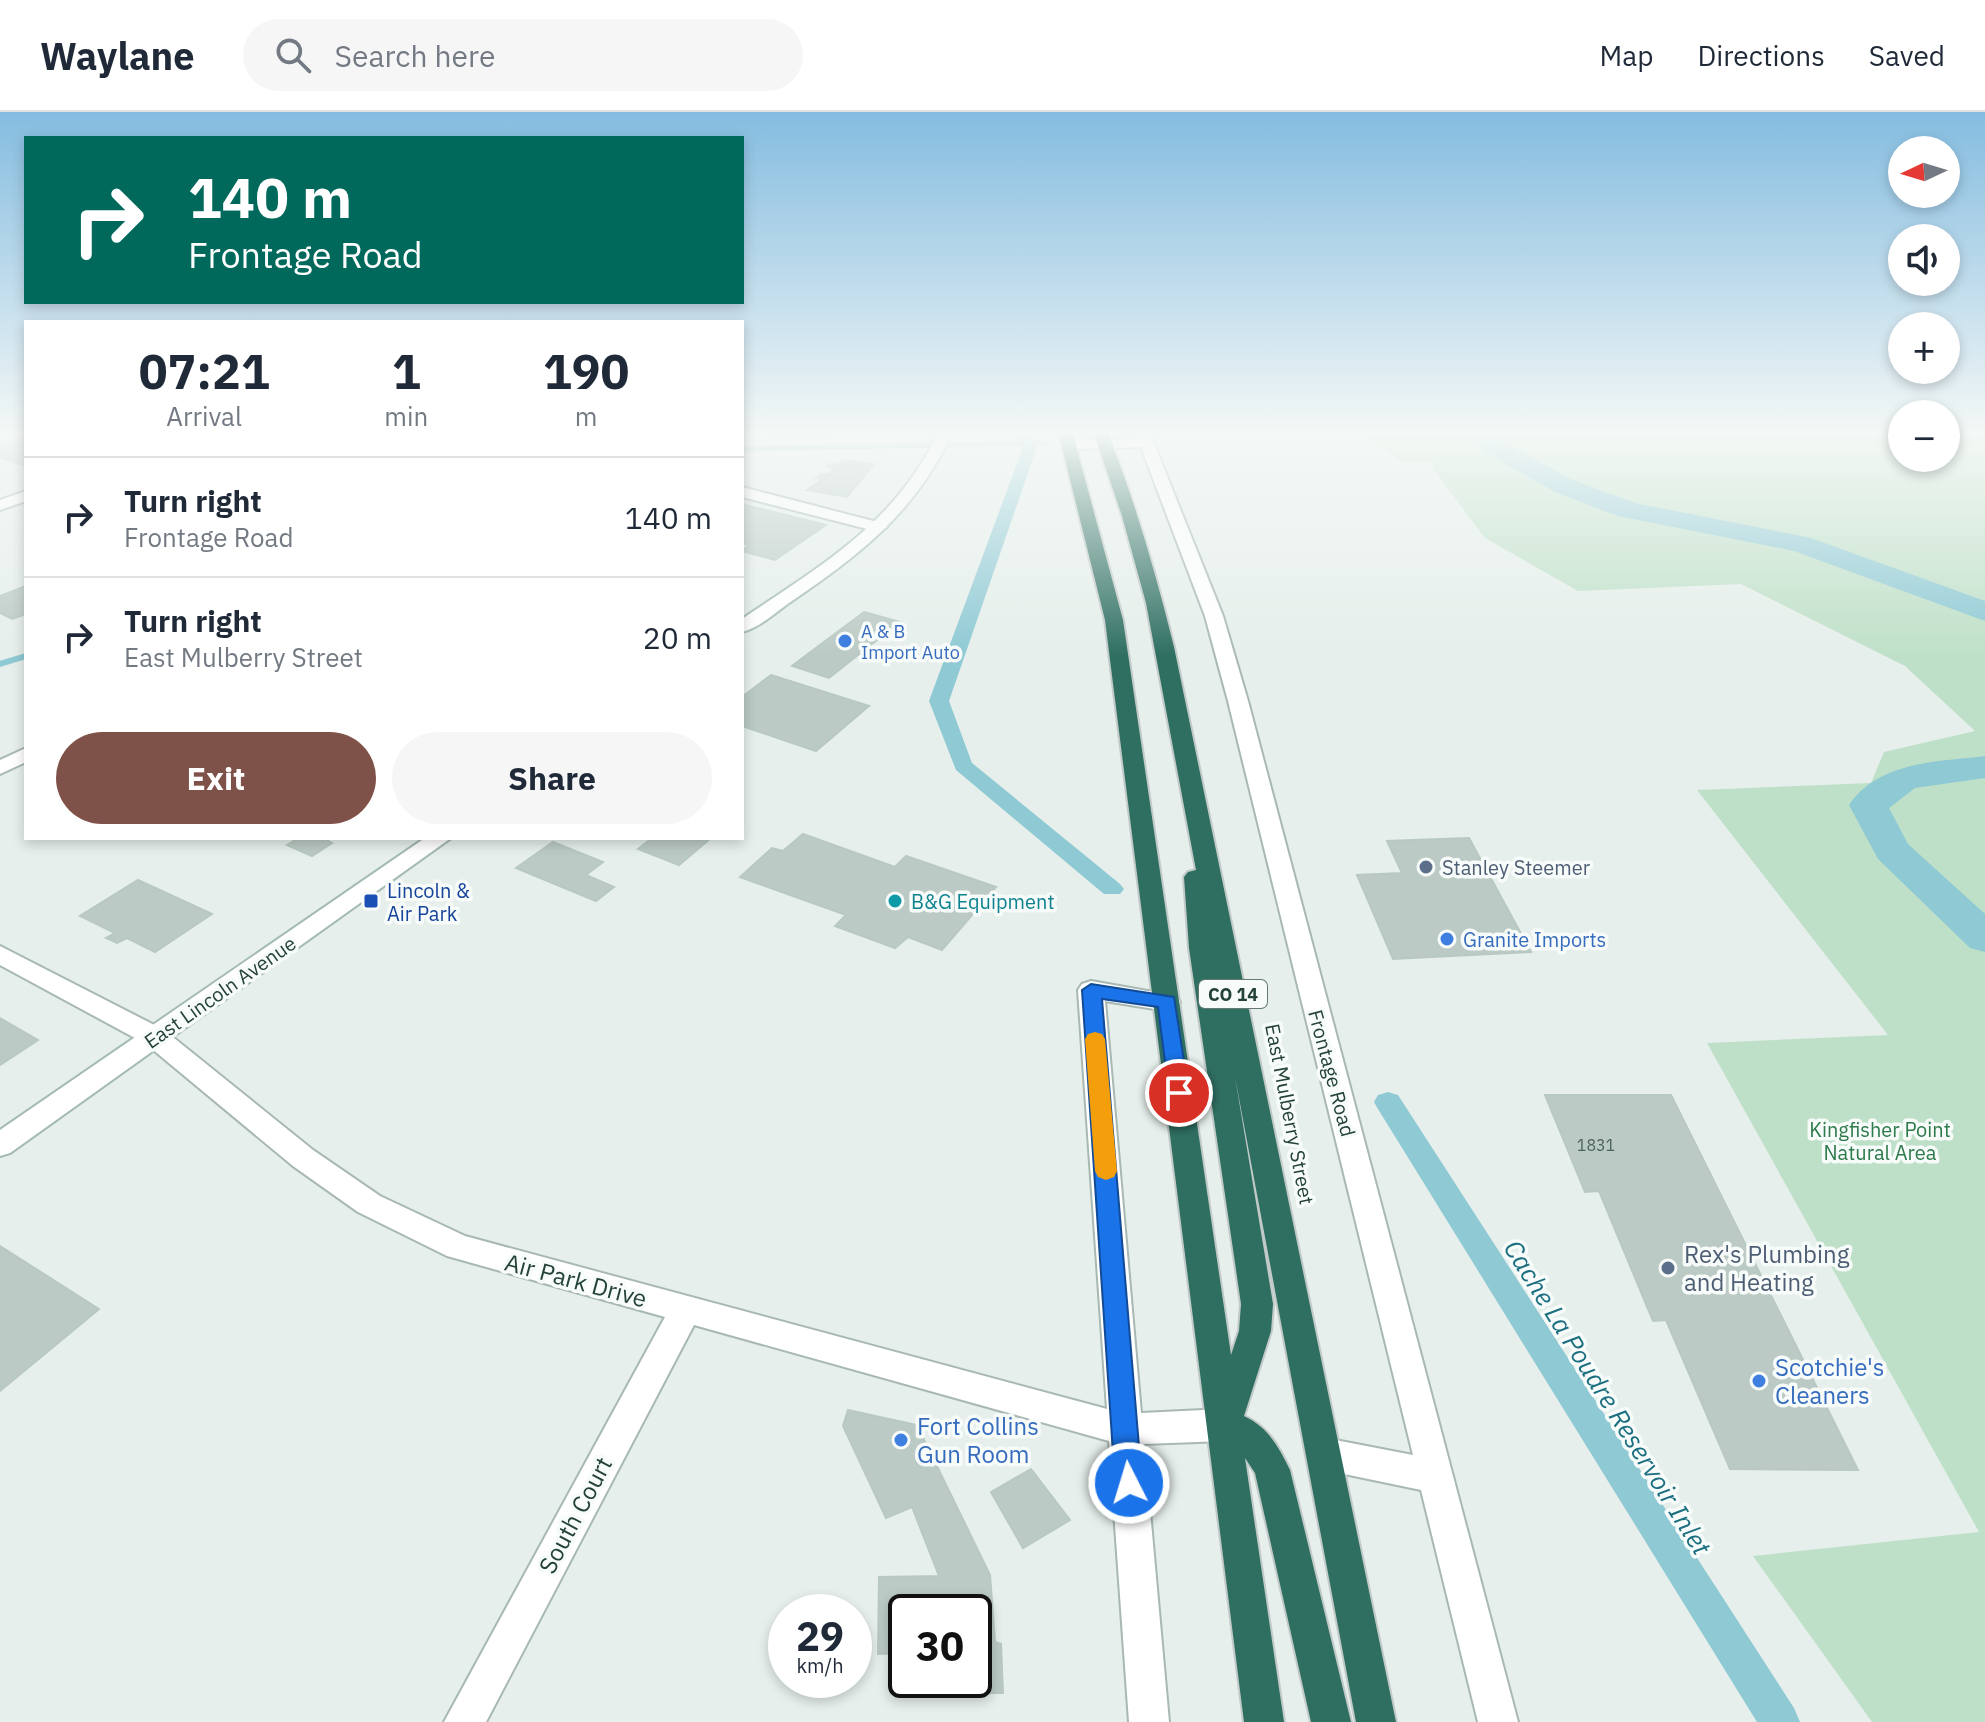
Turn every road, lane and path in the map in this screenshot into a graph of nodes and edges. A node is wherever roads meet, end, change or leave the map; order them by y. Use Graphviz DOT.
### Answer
graph roads {
  1 [pos="797,506"];
  2 [pos="899,506"];
  3 [pos="1085,506"];
  4 [pos="1124,506"];
  5 [pos="1171,506"];
  6 [pos="879,527"];
  7 [pos="744,626"];
  8 [pos="24,755"];
  9 [pos="0,768"];
  10 [pos="1190,781"];
  11 [pos="437,840"];
  12 [pos="0,954"];
  13 [pos="1167,1002"];
  14 [pos="155,1037"];
  15 [pos="0,1145"];
  16 [pos="686,1309"];
  17 [pos="1224,1425"];
  18 [pos="1124,1429"];
  19 [pos="1325,1454"];
  20 [pos="1435,1476"];
  21 [pos="464,1722"];
  22 [pos="1149,1722"];
  23 [pos="1264,1722"];
  24 [pos="1331,1722"];
  25 [pos="1376,1722"];
  26 [pos="1498,1722"];
  1 -- 6 [label="street"];
  2 -- 6 [label="street"];
  3 -- 13 [label="highway"];
  4 -- 10 [label="highway, East Mulberry Street / CO 14"];
  5 -- 20 [label="street, Frontage Road"];
  6 -- 7 [label="street"];
  8 -- 9 [label="street"];
  10 -- 17 [label="highway"];
  10 -- 19 [label="highway, East Mulberry Street / CO 14"];
  11 -- 14 [label="street, East Lincoln Avenue"];
  12 -- 14 [label="street, Air Park Drive"];
  13 -- 17 [label="highway"];
  13 -- 18 [label="street"];
  14 -- 15 [label="street, East Lincoln Avenue"];
  14 -- 16 [label="street, Air Park Drive"];
  16 -- 18 [label="street, Air Park Drive"];
  16 -- 21 [label="street, South Court"];
  17 -- 18 [label="street, Air Park Drive"];
  17 -- 23 [label="highway"];
  17 -- 24 [label="highway"];
  18 -- 22 [label="street"];
  19 -- 20 [label="street"];
  19 -- 25 [label="highway, East Mulberry Street / CO 14"];
  20 -- 26 [label="street, Frontage Road"];
}
